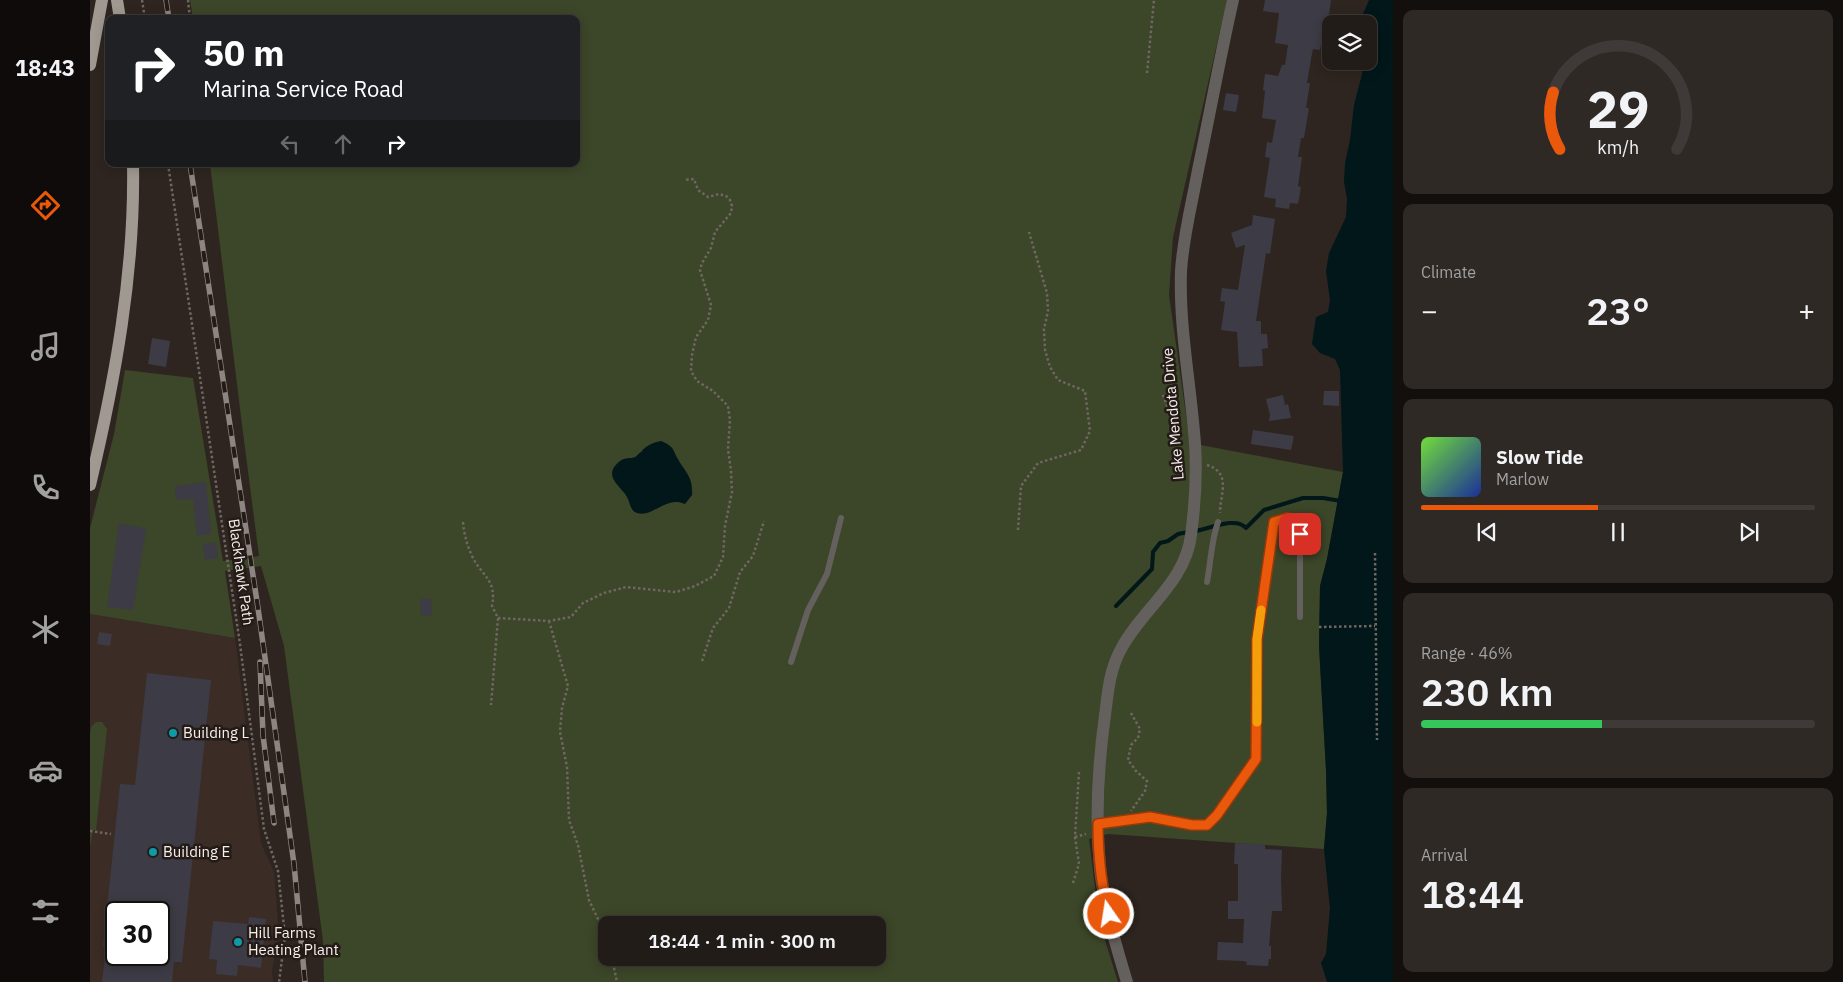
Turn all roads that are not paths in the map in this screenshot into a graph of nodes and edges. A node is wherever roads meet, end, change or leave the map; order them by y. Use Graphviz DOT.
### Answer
graph roads {
  1 [pos="102,0"];
  2 [pos="117,0"];
  3 [pos="1233,0"];
  4 [pos="119,15"];
  5 [pos="90,65"];
  6 [pos="133,167"];
  7 [pos="90,485"];
  8 [pos="841,518"];
  9 [pos="1218,522"];
  10 [pos="1207,582"];
  11 [pos="1300,617"];
  12 [pos="791,662"];
  13 [pos="1098,824"];
  14 [pos="1127,982"];
  1 -- 5 [label="main road"];
  2 -- 4 [label="main road"];
  3 -- 13 [label="street, Lake Mendota Drive"];
  6 -- 7 [label="main road"];
  8 -- 12 [label="lane"];
  9 -- 10 [label="lane"];
  11 -- 13 [label="lane"];
  13 -- 14 [label="street, Lake Mendota Drive"];
}
